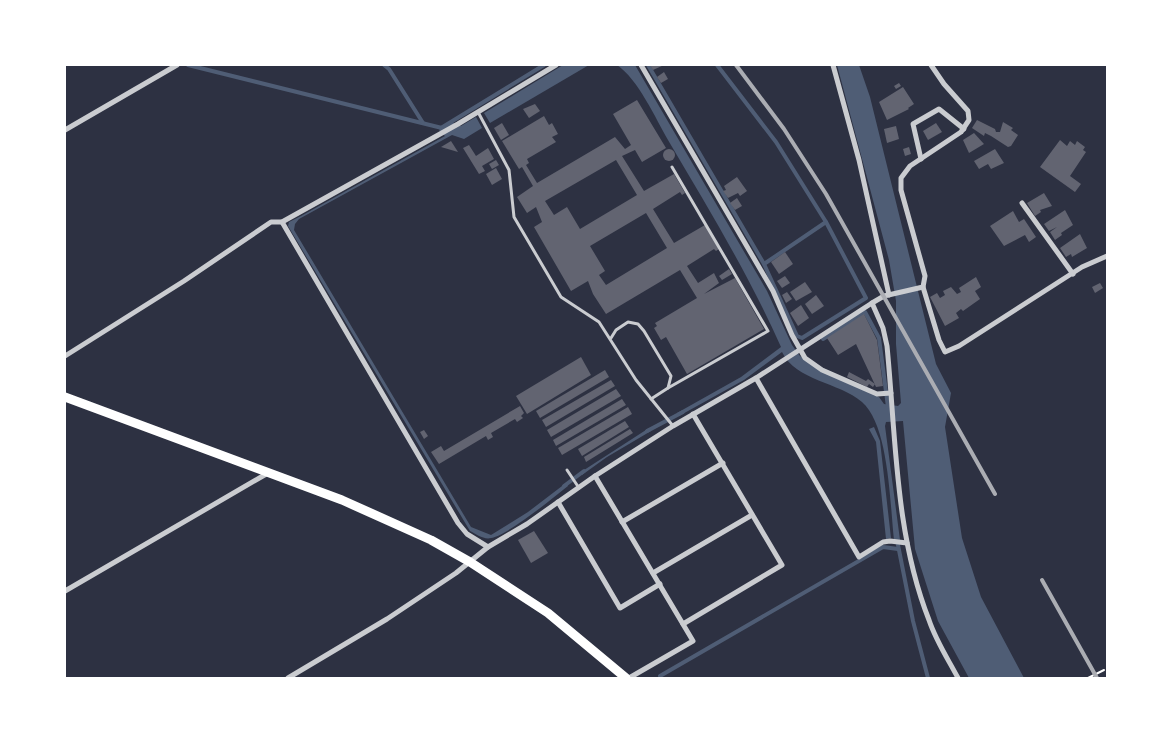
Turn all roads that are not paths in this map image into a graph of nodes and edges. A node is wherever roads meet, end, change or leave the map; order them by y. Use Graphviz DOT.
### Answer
graph roads {
  1 [pos="556,65"];
  2 [pos="641,65"];
  3 [pos="833,65"];
  4 [pos="931,65"];
  5 [pos="175,66"];
  6 [pos="479,114"];
  7 [pos="964,129"];
  8 [pos="65,130"];
  9 [pos="921,158"];
  10 [pos="672,167"];
  11 [pos="1022,203"];
  12 [pos="282,222"];
  13 [pos="1107,256"];
  14 [pos="1073,274"];
  15 [pos="921,288"];
  16 [pos="891,294"];
  17 [pos="872,303"];
  18 [pos="611,338"];
  19 [pos="798,349"];
  20 [pos="65,356"];
  21 [pos="756,378"];
  22 [pos="668,388"];
  23 [pos="891,393"];
  24 [pos="65,397"];
  25 [pos="651,398"];
  26 [pos="693,414"];
  27 [pos="672,425"];
  28 [pos="723,463"];
  29 [pos="567,470"];
  30 [pos="269,472"];
  31 [pos="595,476"];
  32 [pos="577,486"];
  33 [pos="558,502"];
  34 [pos="752,515"];
  35 [pos="622,522"];
  36 [pos="905,543"];
  37 [pos="488,547"];
  38 [pos="470,562"];
  39 [pos="653,573"];
  40 [pos="660,584"];
  41 [pos="65,591"];
  42 [pos="683,624"];
  43 [pos="288,678"];
  44 [pos="628,678"];
  45 [pos="958,678"];
  1 -- 6 [label="street"];
  2 -- 19 [label="street"];
  3 -- 16 [label="street"];
  4 -- 7 [label="street"];
  5 -- 8 [label="street"];
  6 -- 12 [label="street"];
  6 -- 18 [label="lane"];
  7 -- 9 [label="street"];
  7 -- 9 [label="street"];
  9 -- 15 [label="street"];
  10 -- 22 [label="lane"];
  11 -- 14 [label="street"];
  12 -- 20 [label="street"];
  12 -- 37 [label="street"];
  13 -- 14 [label="street"];
  14 -- 15 [label="street"];
  15 -- 16 [label="street"];
  16 -- 17 [label="street"];
  17 -- 19 [label="street"];
  17 -- 23 [label="street"];
  18 -- 22 [label="lane"];
  18 -- 25 [label="lane"];
  19 -- 21 [label="street"];
  19 -- 23 [label="street"];
  21 -- 26 [label="street"];
  21 -- 36 [label="street"];
  22 -- 25 [label="lane"];
  23 -- 36 [label="street"];
  24 -- 30 [label="main road"];
  25 -- 27 [label="lane"];
  26 -- 27 [label="street"];
  26 -- 28 [label="street"];
  27 -- 31 [label="street"];
  28 -- 34 [label="street"];
  28 -- 35 [label="street"];
  29 -- 32 [label="lane"];
  30 -- 38 [label="main road"];
  30 -- 41 [label="street"];
  31 -- 32 [label="street"];
  31 -- 35 [label="street"];
  32 -- 33 [label="street"];
  33 -- 37 [label="street"];
  33 -- 40 [label="street"];
  34 -- 39 [label="street"];
  34 -- 42 [label="street"];
  35 -- 39 [label="street"];
  36 -- 45 [label="street"];
  37 -- 38 [label="street"];
  38 -- 43 [label="street"];
  38 -- 44 [label="main road"];
  39 -- 40 [label="street"];
  40 -- 42 [label="street"];
  42 -- 44 [label="street"];
}
